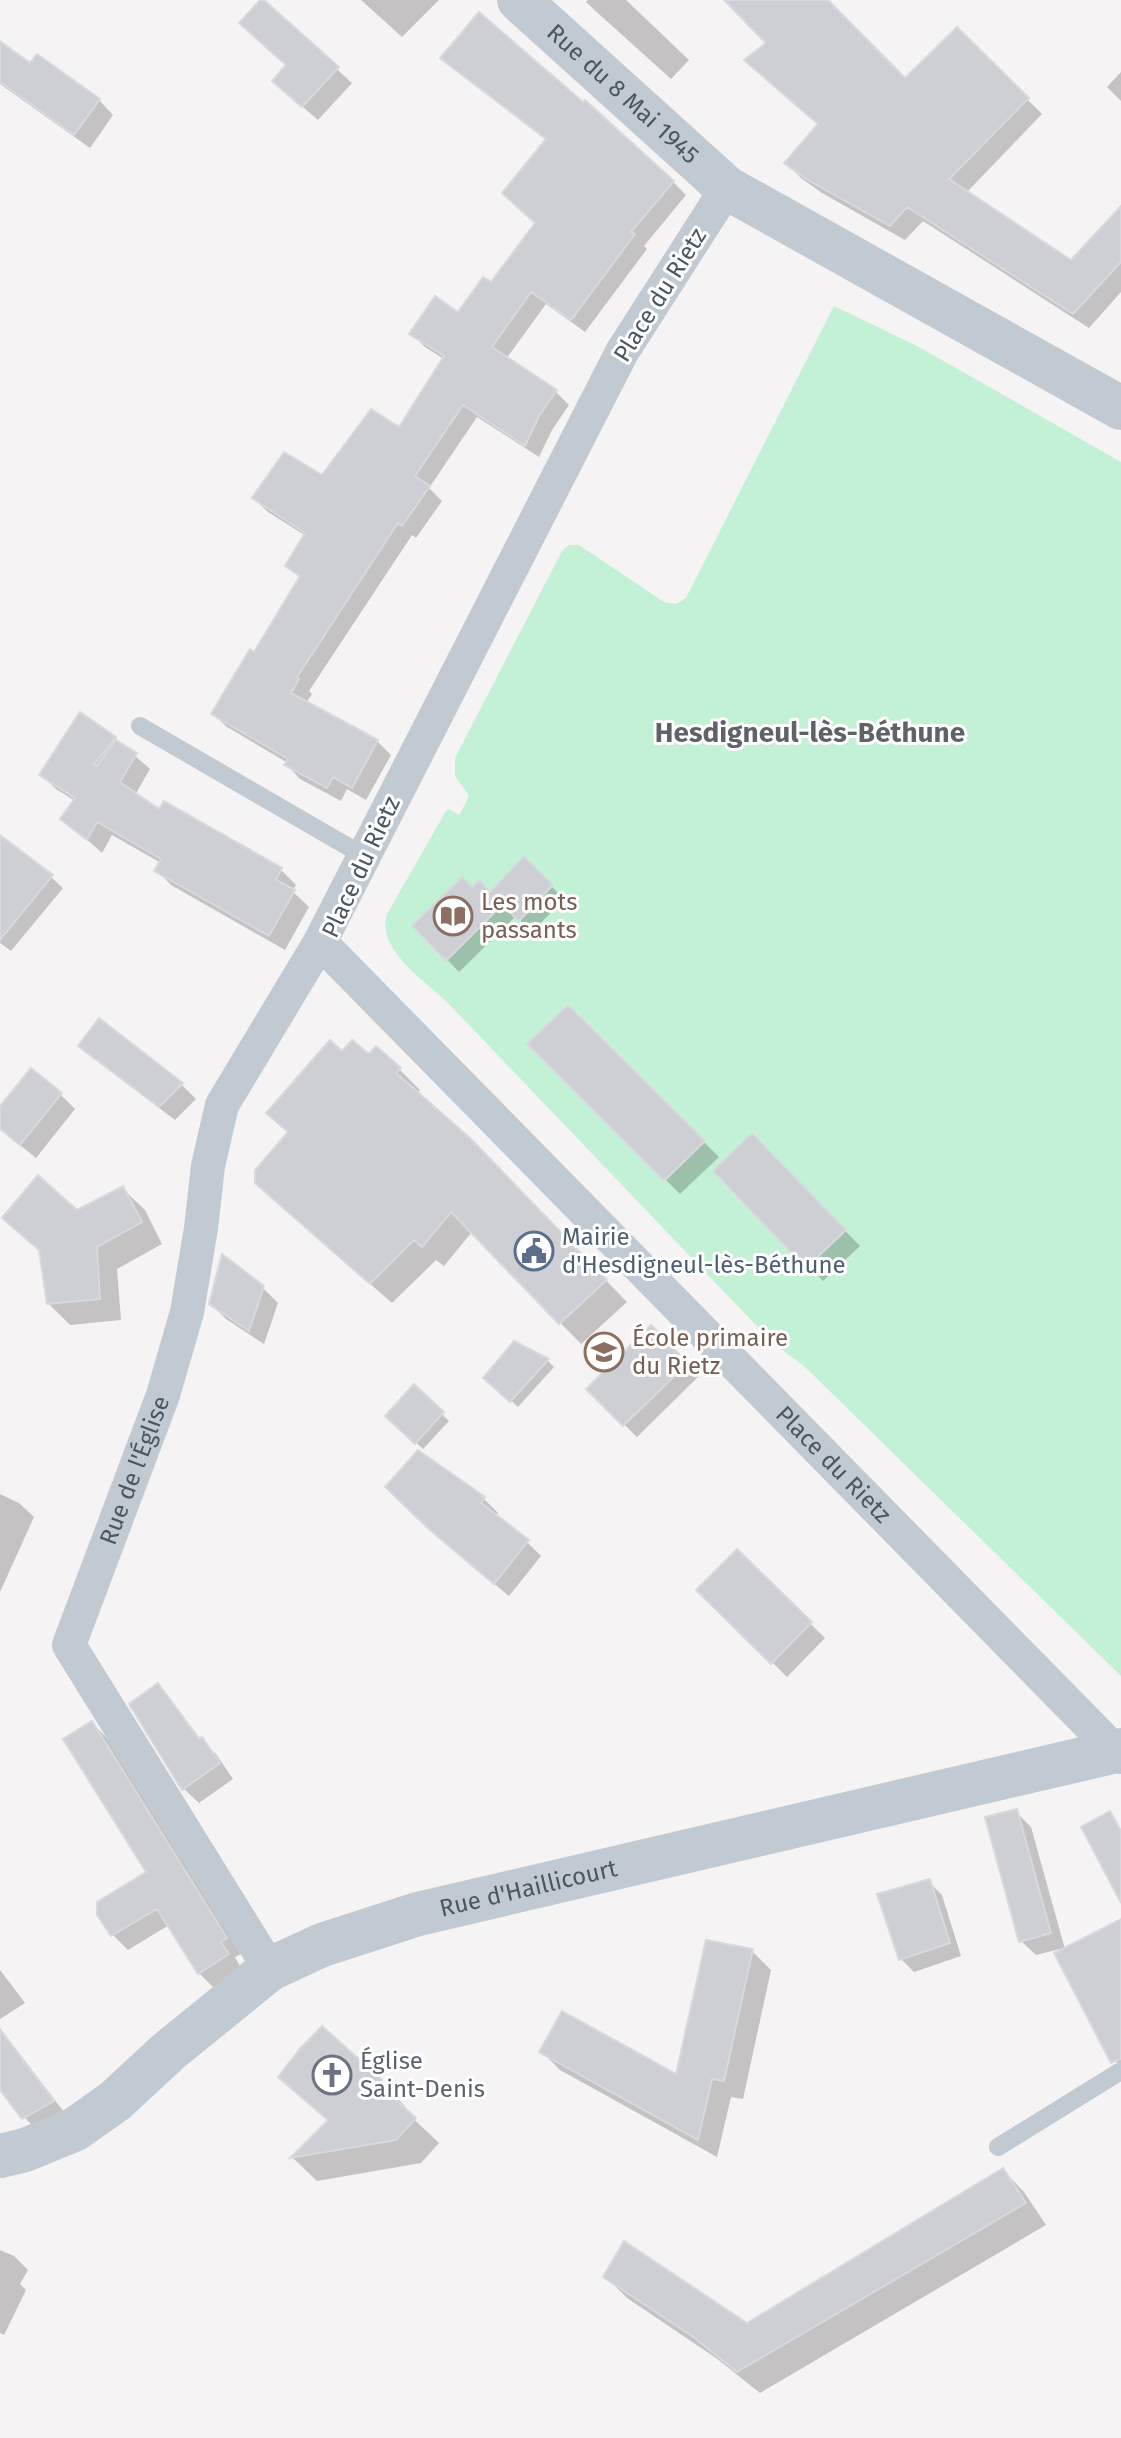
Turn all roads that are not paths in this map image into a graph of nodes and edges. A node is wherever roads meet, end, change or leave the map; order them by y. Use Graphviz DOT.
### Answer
graph roads {
  1 [pos="519,0"];
  2 [pos="727,188"];
  3 [pos="1121,408"];
  4 [pos="140,726"];
  5 [pos="364,856"];
  6 [pos="320,942"];
  7 [pos="1120,1753"];
  8 [pos="270,1969"];
  9 [pos="1121,2071"];
  10 [pos="998,2147"];
  11 [pos="0,2156"];
  1 -- 2 [label="street, Rue du 8 Mai 1945"];
  2 -- 3 [label="street"];
  2 -- 5 [label="street, Place du Rietz"];
  4 -- 5 [label="lane"];
  5 -- 6 [label="street, Place du Rietz"];
  6 -- 7 [label="street, Place du Rietz"];
  6 -- 8 [label="street, Rue de l'Église"];
  7 -- 8 [label="street, Rue d'Haillicourt"];
  8 -- 11 [label="street, Rue d'Haillicourt"];
  9 -- 10 [label="lane"];
}
